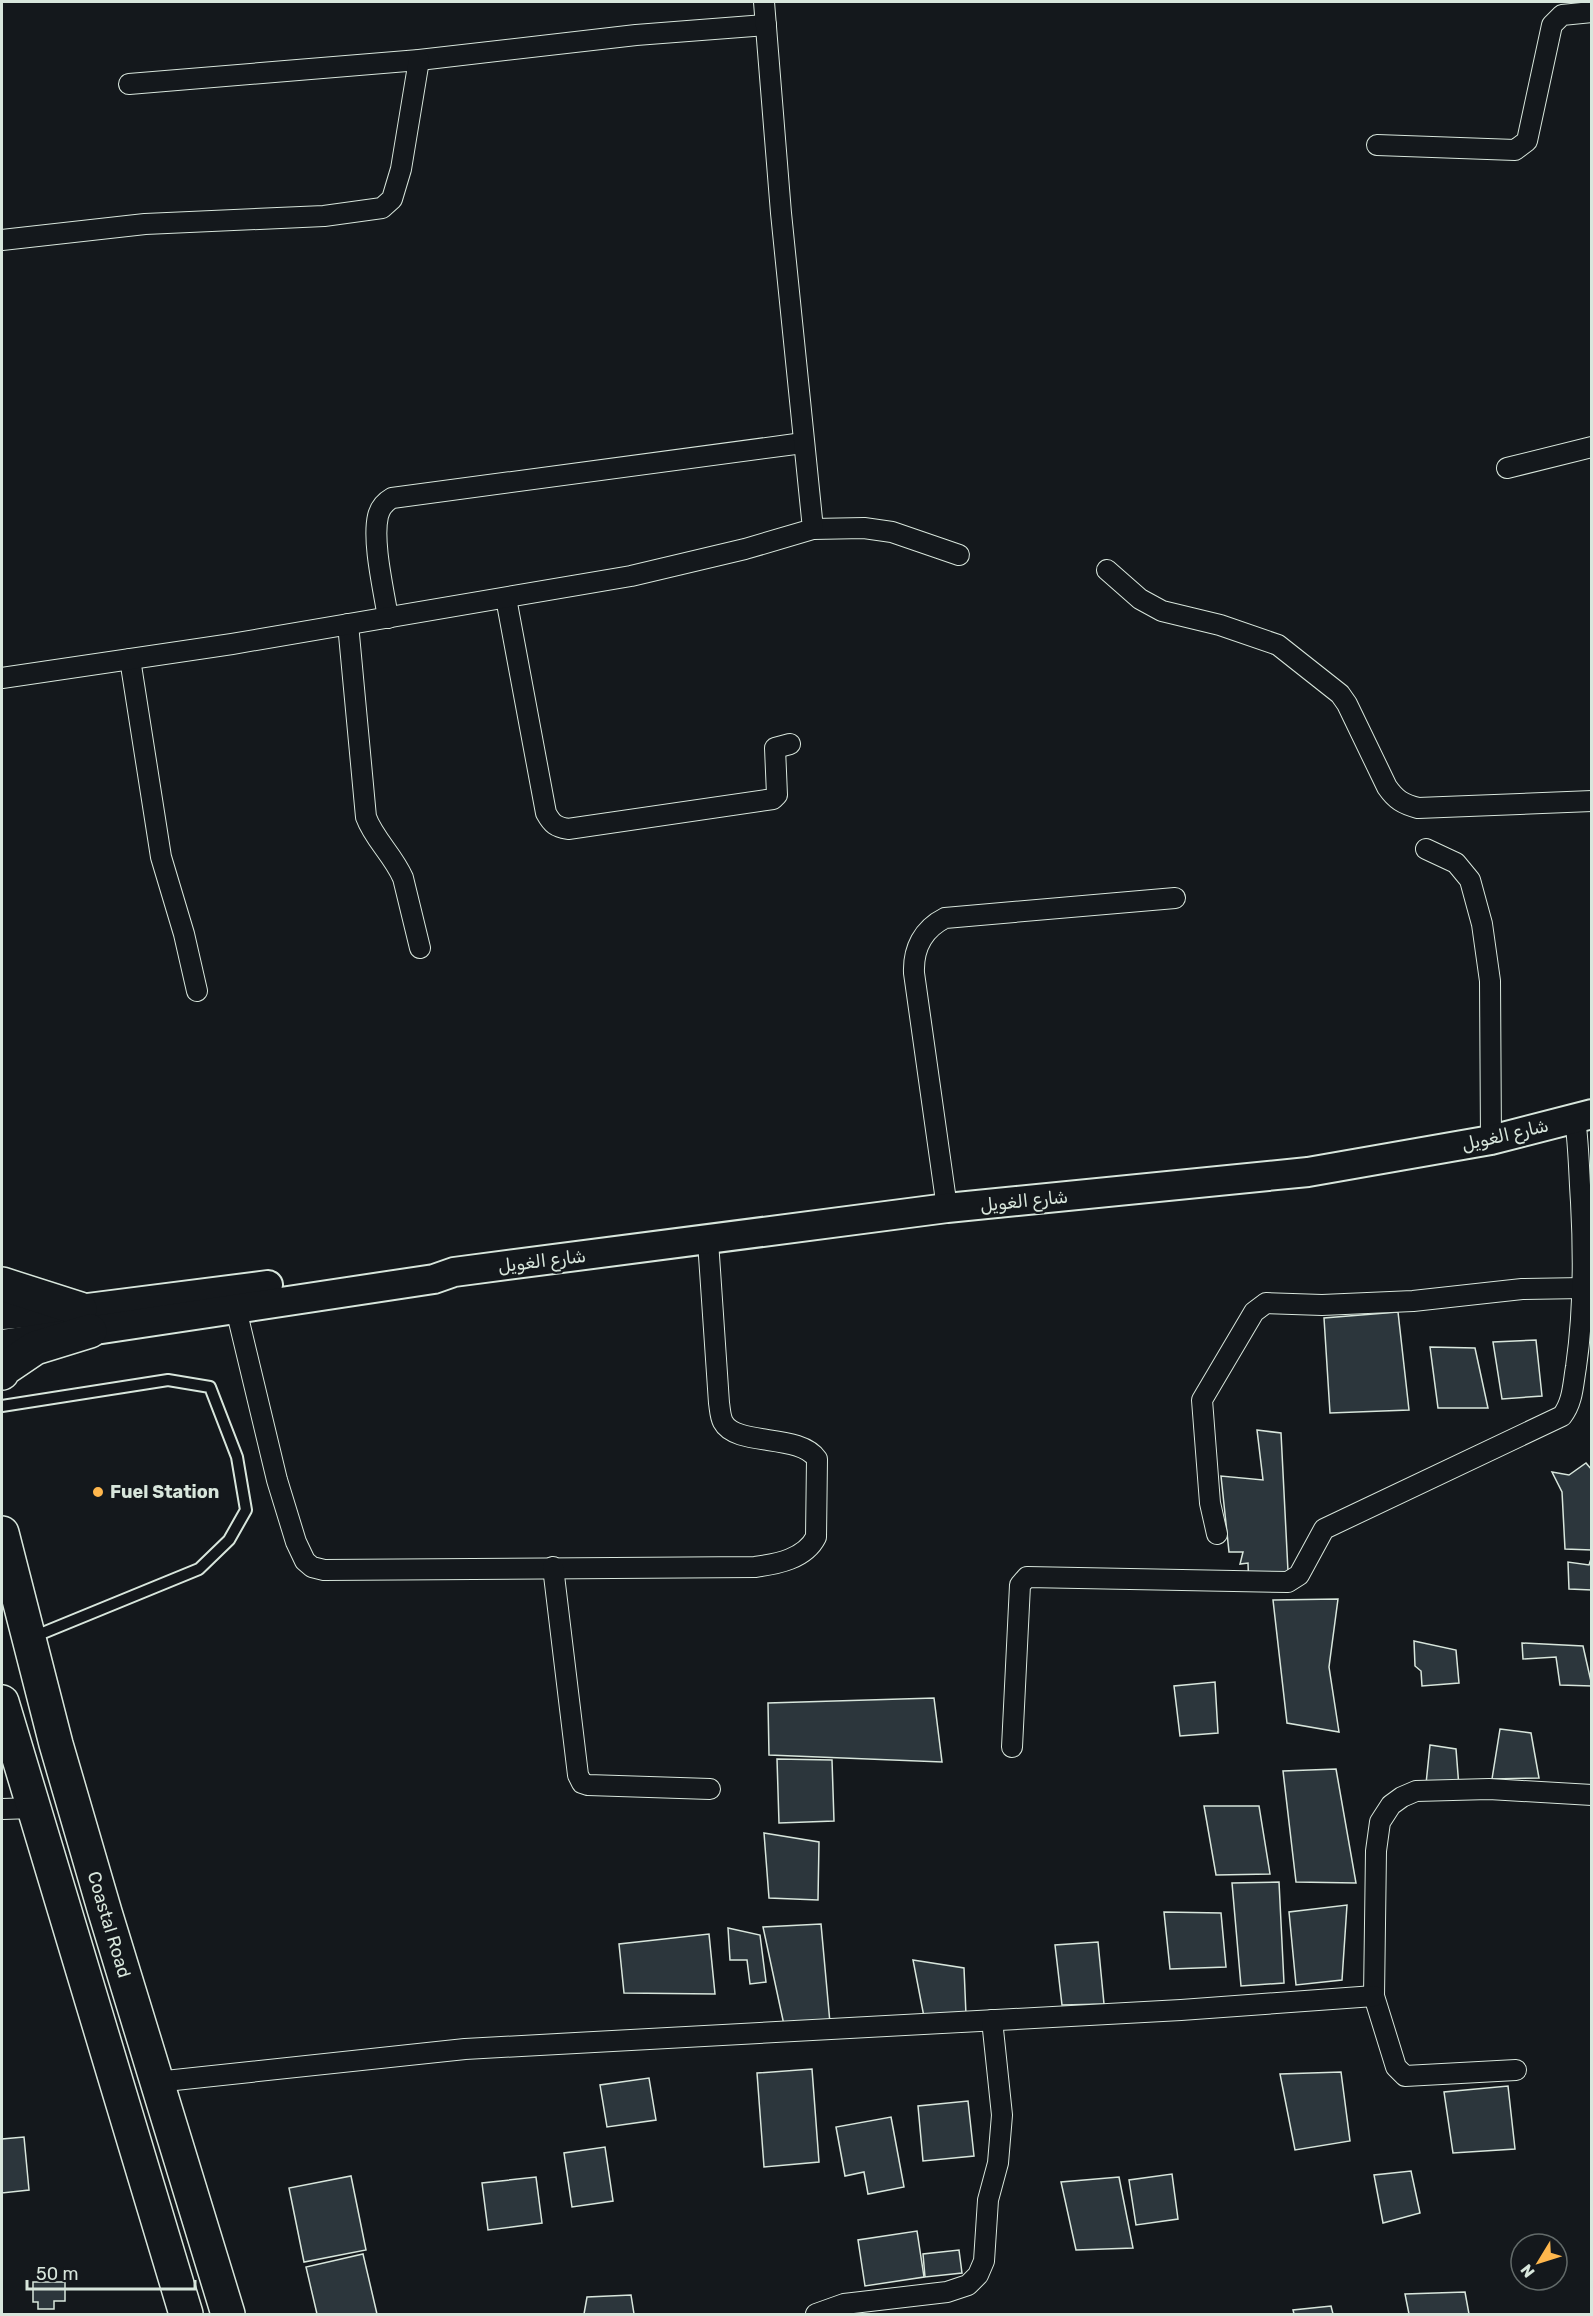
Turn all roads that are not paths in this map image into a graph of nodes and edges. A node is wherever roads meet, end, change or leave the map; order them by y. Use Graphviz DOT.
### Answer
graph roads {
  1 [pos="764,2"];
  2 [pos="1592,12"];
  3 [pos="766,26"];
  4 [pos="419,60"];
  5 [pos="129,84"];
  6 [pos="1377,145"];
  7 [pos="2,240"];
  8 [pos="804,443"];
  9 [pos="1592,447"];
  10 [pos="1507,468"];
  11 [pos="813,529"];
  12 [pos="958,555"];
  13 [pos="1107,570"];
  14 [pos="506,598"];
  15 [pos="388,618"];
  16 [pos="348,624"];
  17 [pos="130,659"];
  18 [pos="2,678"];
  19 [pos="790,744"];
  20 [pos="1592,801"];
  21 [pos="1426,849"];
  22 [pos="1175,898"];
  23 [pos="420,948"];
  24 [pos="197,991"];
  25 [pos="1583,1117"];
  26 [pos="1491,1140"];
  27 [pos="947,1208"];
  28 [pos="708,1241"];
  29 [pos="454,1272"];
  30 [pos="2,1284"];
  31 [pos="1583,1288"];
  32 [pos="236,1309"];
  33 [pos="2,1315"];
  34 [pos="85,1320"];
  35 [pos="2,1344"];
  36 [pos="2,1373"];
  37 [pos="2,1406"];
  38 [pos="2,1533"];
  39 [pos="1217,1534"];
  40 [pos="553,1567"];
  41 [pos="30,1639"];
  42 [pos="2,1702"];
  43 [pos="1012,1747"];
  44 [pos="710,1789"];
  45 [pos="1592,1795"];
  46 [pos="34,1808"];
  47 [pos="2,1809"];
  48 [pos="1374,1996"];
  49 [pos="992,2020"];
  50 [pos="1516,2070"];
  51 [pos="156,2082"];
  52 [pos="186,2314"];
  53 [pos="228,2314"];
  54 [pos="816,2314"];
  1 -- 3 [label="street"];
  2 -- 6 [label="street"];
  3 -- 4 [label="street"];
  3 -- 8 [label="street"];
  4 -- 5 [label="street"];
  4 -- 7 [label="street"];
  8 -- 11 [label="street"];
  8 -- 15 [label="street"];
  9 -- 10 [label="street"];
  11 -- 12 [label="street"];
  11 -- 14 [label="street"];
  13 -- 20 [label="street"];
  14 -- 15 [label="street"];
  14 -- 19 [label="street"];
  15 -- 16 [label="street"];
  16 -- 17 [label="street"];
  16 -- 23 [label="street"];
  17 -- 18 [label="street"];
  17 -- 24 [label="street"];
  21 -- 26 [label="street"];
  22 -- 27 [label="street"];
  25 -- 26 [label="street, شارع الغويل"];
  25 -- 31 [label="street"];
  26 -- 27 [label="street, شارع الغويل"];
  27 -- 28 [label="street, شارع الغويل"];
  28 -- 29 [label="street, شارع الغويل"];
  28 -- 40 [label="street"];
  29 -- 32 [label="street, شارع الغويل"];
  29 -- 34 [label="street, شارع الغويل"];
  30 -- 34 [label="highway"];
  31 -- 39 [label="street"];
  31 -- 43 [label="street"];
  32 -- 34 [label="street, شارع الغويل"];
  32 -- 40 [label="street"];
  33 -- 34 [label="street, شارع الغويل"];
  34 -- 35 [label="street, شارع الغويل"];
  34 -- 36 [label="highway"];
  37 -- 41 [label="lane"];
  38 -- 41 [label="highway, Coastal Road"];
  40 -- 44 [label="street"];
  41 -- 51 [label="highway, Coastal Road"];
  42 -- 46 [label="highway"];
  45 -- 48 [label="street"];
  46 -- 47 [label="street"];
  46 -- 52 [label="highway"];
  48 -- 49 [label="street"];
  48 -- 50 [label="street"];
  49 -- 51 [label="street"];
  49 -- 54 [label="street"];
  51 -- 53 [label="highway, Coastal Road"];
}
